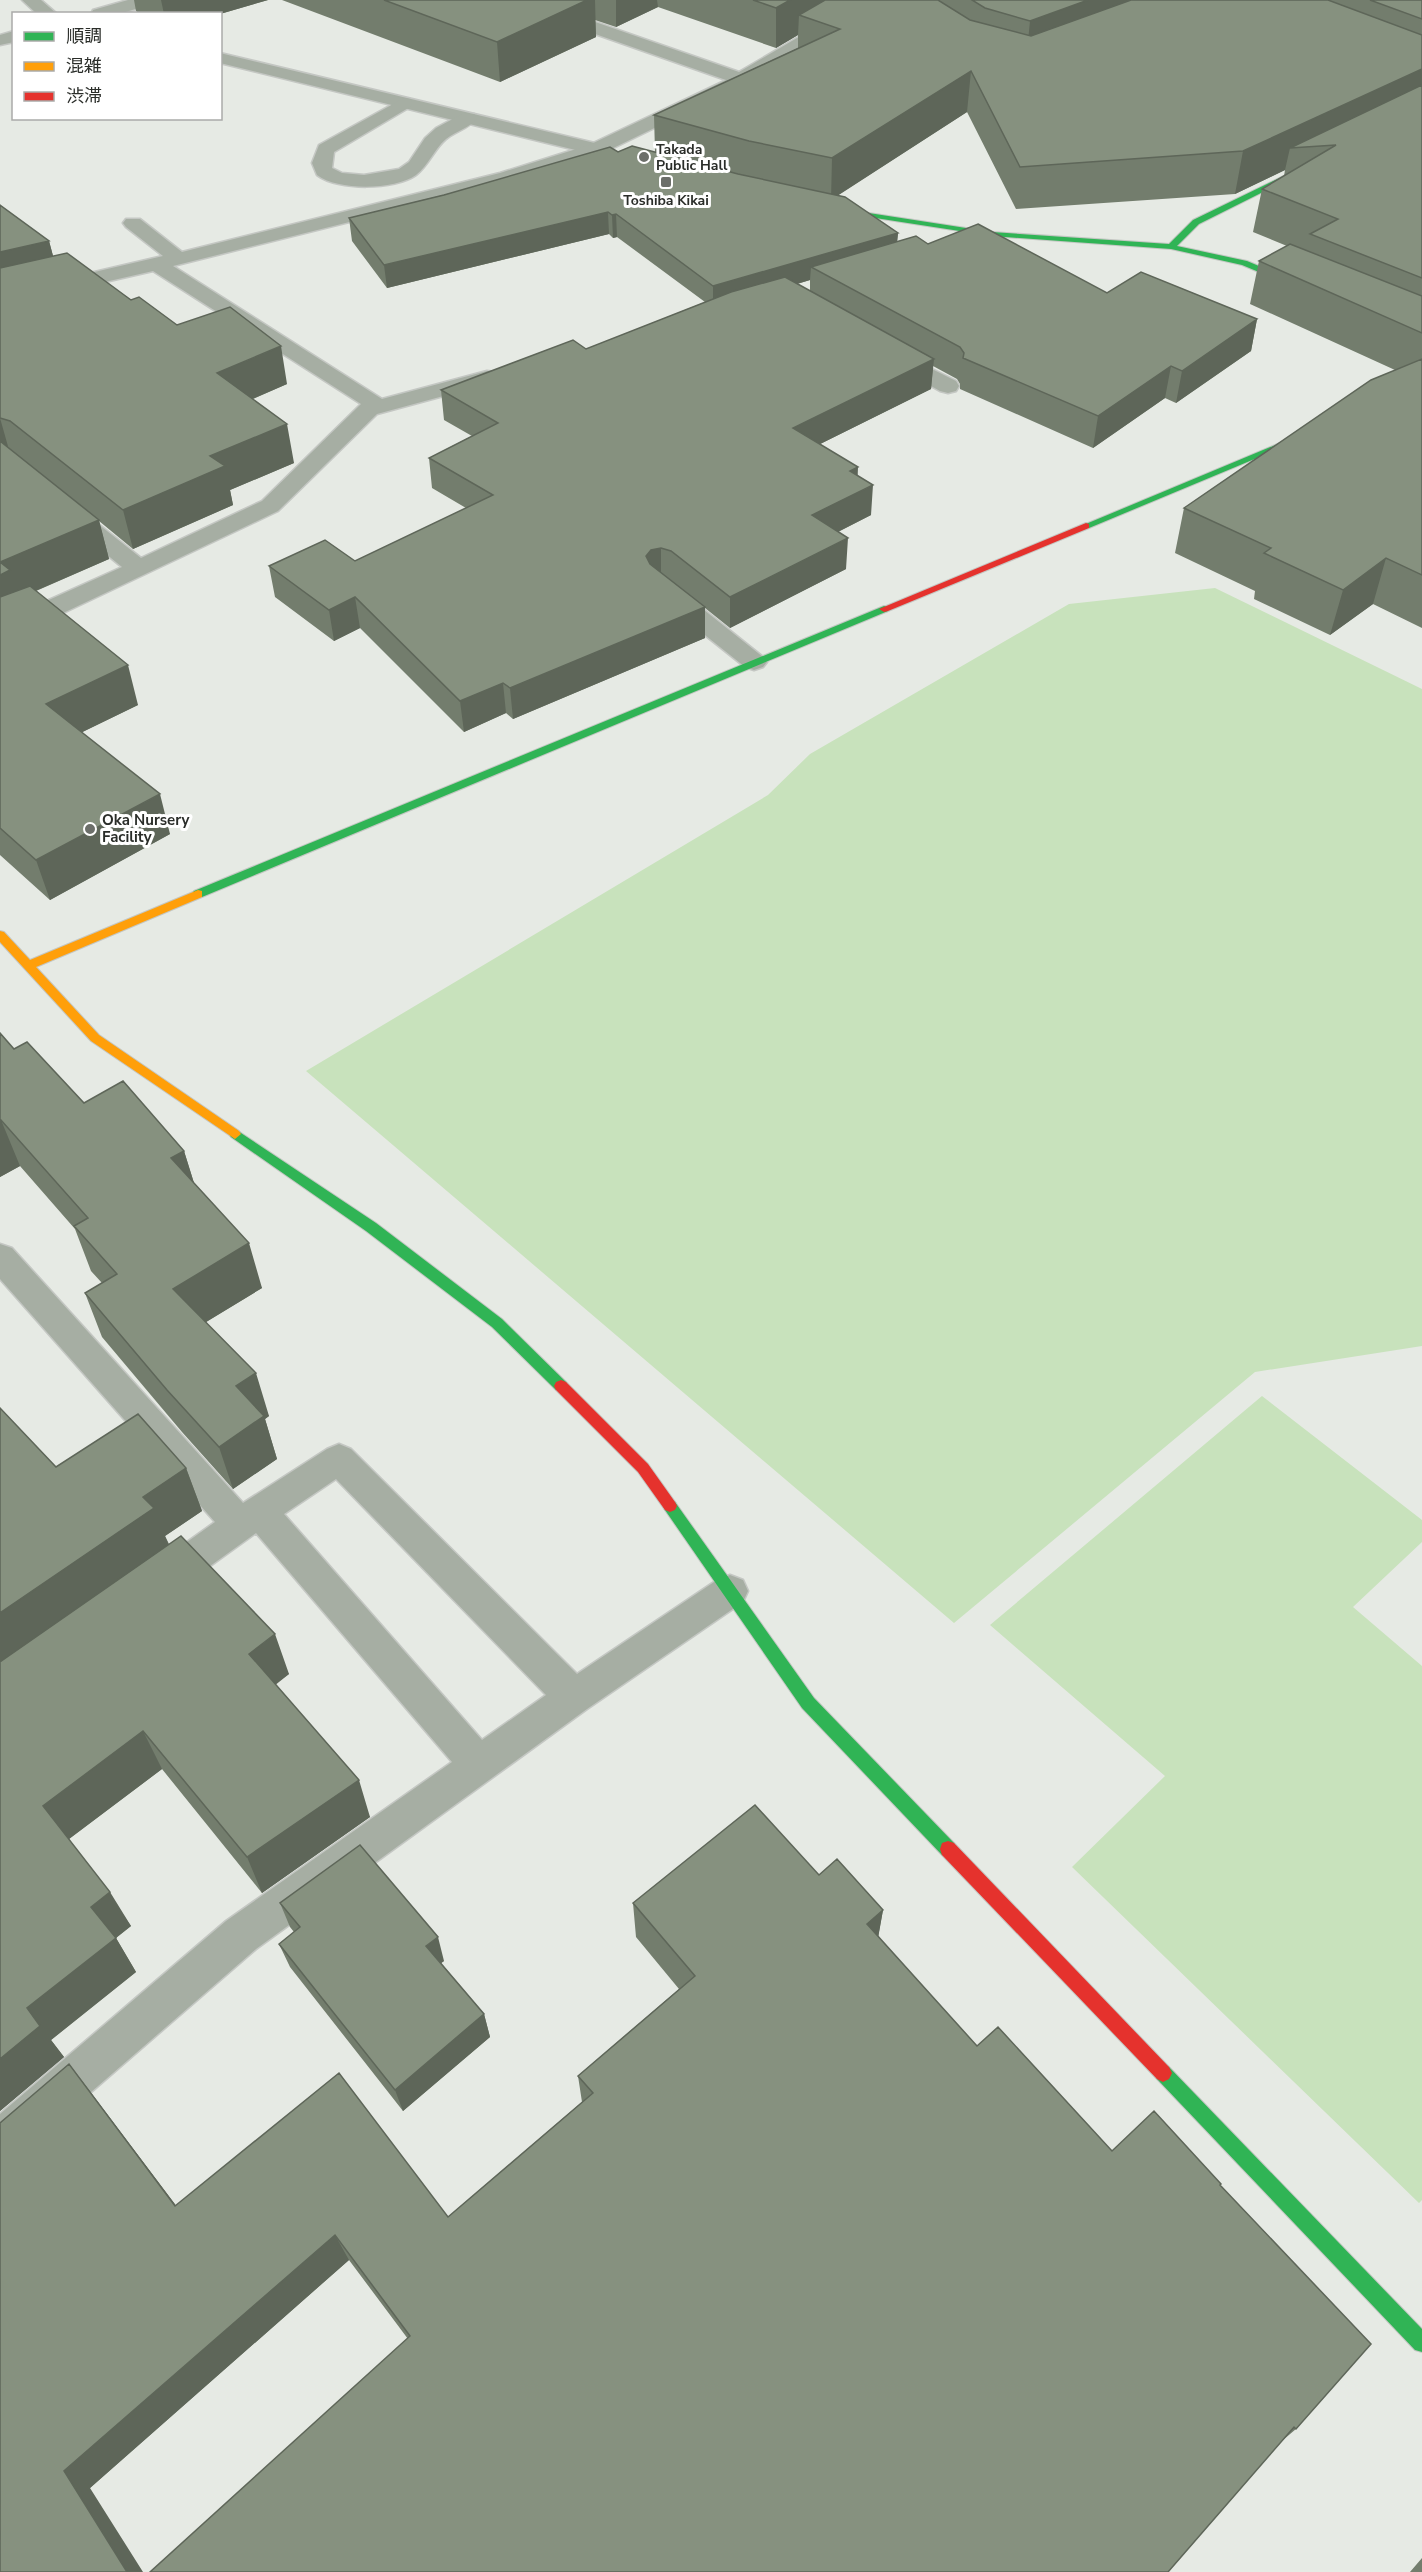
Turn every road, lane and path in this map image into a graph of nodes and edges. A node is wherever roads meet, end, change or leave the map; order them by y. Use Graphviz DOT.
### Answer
graph roads {
  1 [pos="30,0"];
  2 [pos="146,0"];
  3 [pos="516,0"];
  4 [pos="874,0"];
  5 [pos="46,12"];
  6 [pos="106,12"];
  7 [pos="222,58"];
  8 [pos="741,79"];
  9 [pos="404,103"];
  10 [pos="468,118"];
  11 [pos="596,149"];
  12 [pos="619,155"];
  13 [pos="1314,165"];
  14 [pos="815,205"];
  15 [pos="133,223"];
  16 [pos="992,234"];
  17 [pos="1171,247"];
  18 [pos="946,248"];
  19 [pos="179,259"];
  20 [pos="156,264"];
  21 [pos="1306,289"];
  22 [pos="0,300"];
  23 [pos="878,347"];
  24 [pos="504,373"];
  25 [pos="948,386"];
  26 [pos="379,406"];
  27 [pos="1323,428"];
  28 [pos="49,495"];
  29 [pos="139,568"];
  30 [pos="662,588"];
  31 [pos="0,631"];
  32 [pos="754,662"];
  33 [pos="0,935"];
  34 [pos="29,965"];
  35 [pos="0,1257"];
  36 [pos="249,1518"];
  37 [pos="730,1591"];
  38 [pos="134,1599"];
  39 [pos="574,1697"];
  40 [pos="480,1766"];
  41 [pos="0,2143"];
  42 [pos="1422,2343"];
  1 -- 5 [label="street"];
  2 -- 6 [label="street"];
  3 -- 8 [label="street"];
  4 -- 8 [label="street"];
  7 -- 9 [label="street"];
  8 -- 11 [label="street"];
  9 -- 10 [label="street"];
  9 -- 10 [label="street"];
  10 -- 11 [label="street"];
  11 -- 12 [label="street"];
  11 -- 19 [label="street"];
  13 -- 17 [label="street"];
  14 -- 16 [label="street"];
  15 -- 19 [label="street"];
  16 -- 17 [label="street"];
  16 -- 18 [label="street"];
  17 -- 21 [label="street"];
  19 -- 20 [label="street"];
  20 -- 22 [label="street"];
  20 -- 26 [label="street"];
  23 -- 25 [label="street"];
  24 -- 26 [label="street"];
  26 -- 29 [label="street"];
  27 -- 32 [label="street"];
  28 -- 29 [label="street"];
  29 -- 31 [label="street"];
  30 -- 32 [label="street"];
  32 -- 34 [label="street"];
  33 -- 34 [label="street"];
  34 -- 37 [label="street"];
  35 -- 36 [label="street"];
  36 -- 38 [label="street"];
  36 -- 39 [label="street"];
  36 -- 40 [label="street"];
  37 -- 39 [label="street"];
  37 -- 42 [label="street"];
  39 -- 40 [label="street"];
  40 -- 41 [label="street"];
}
